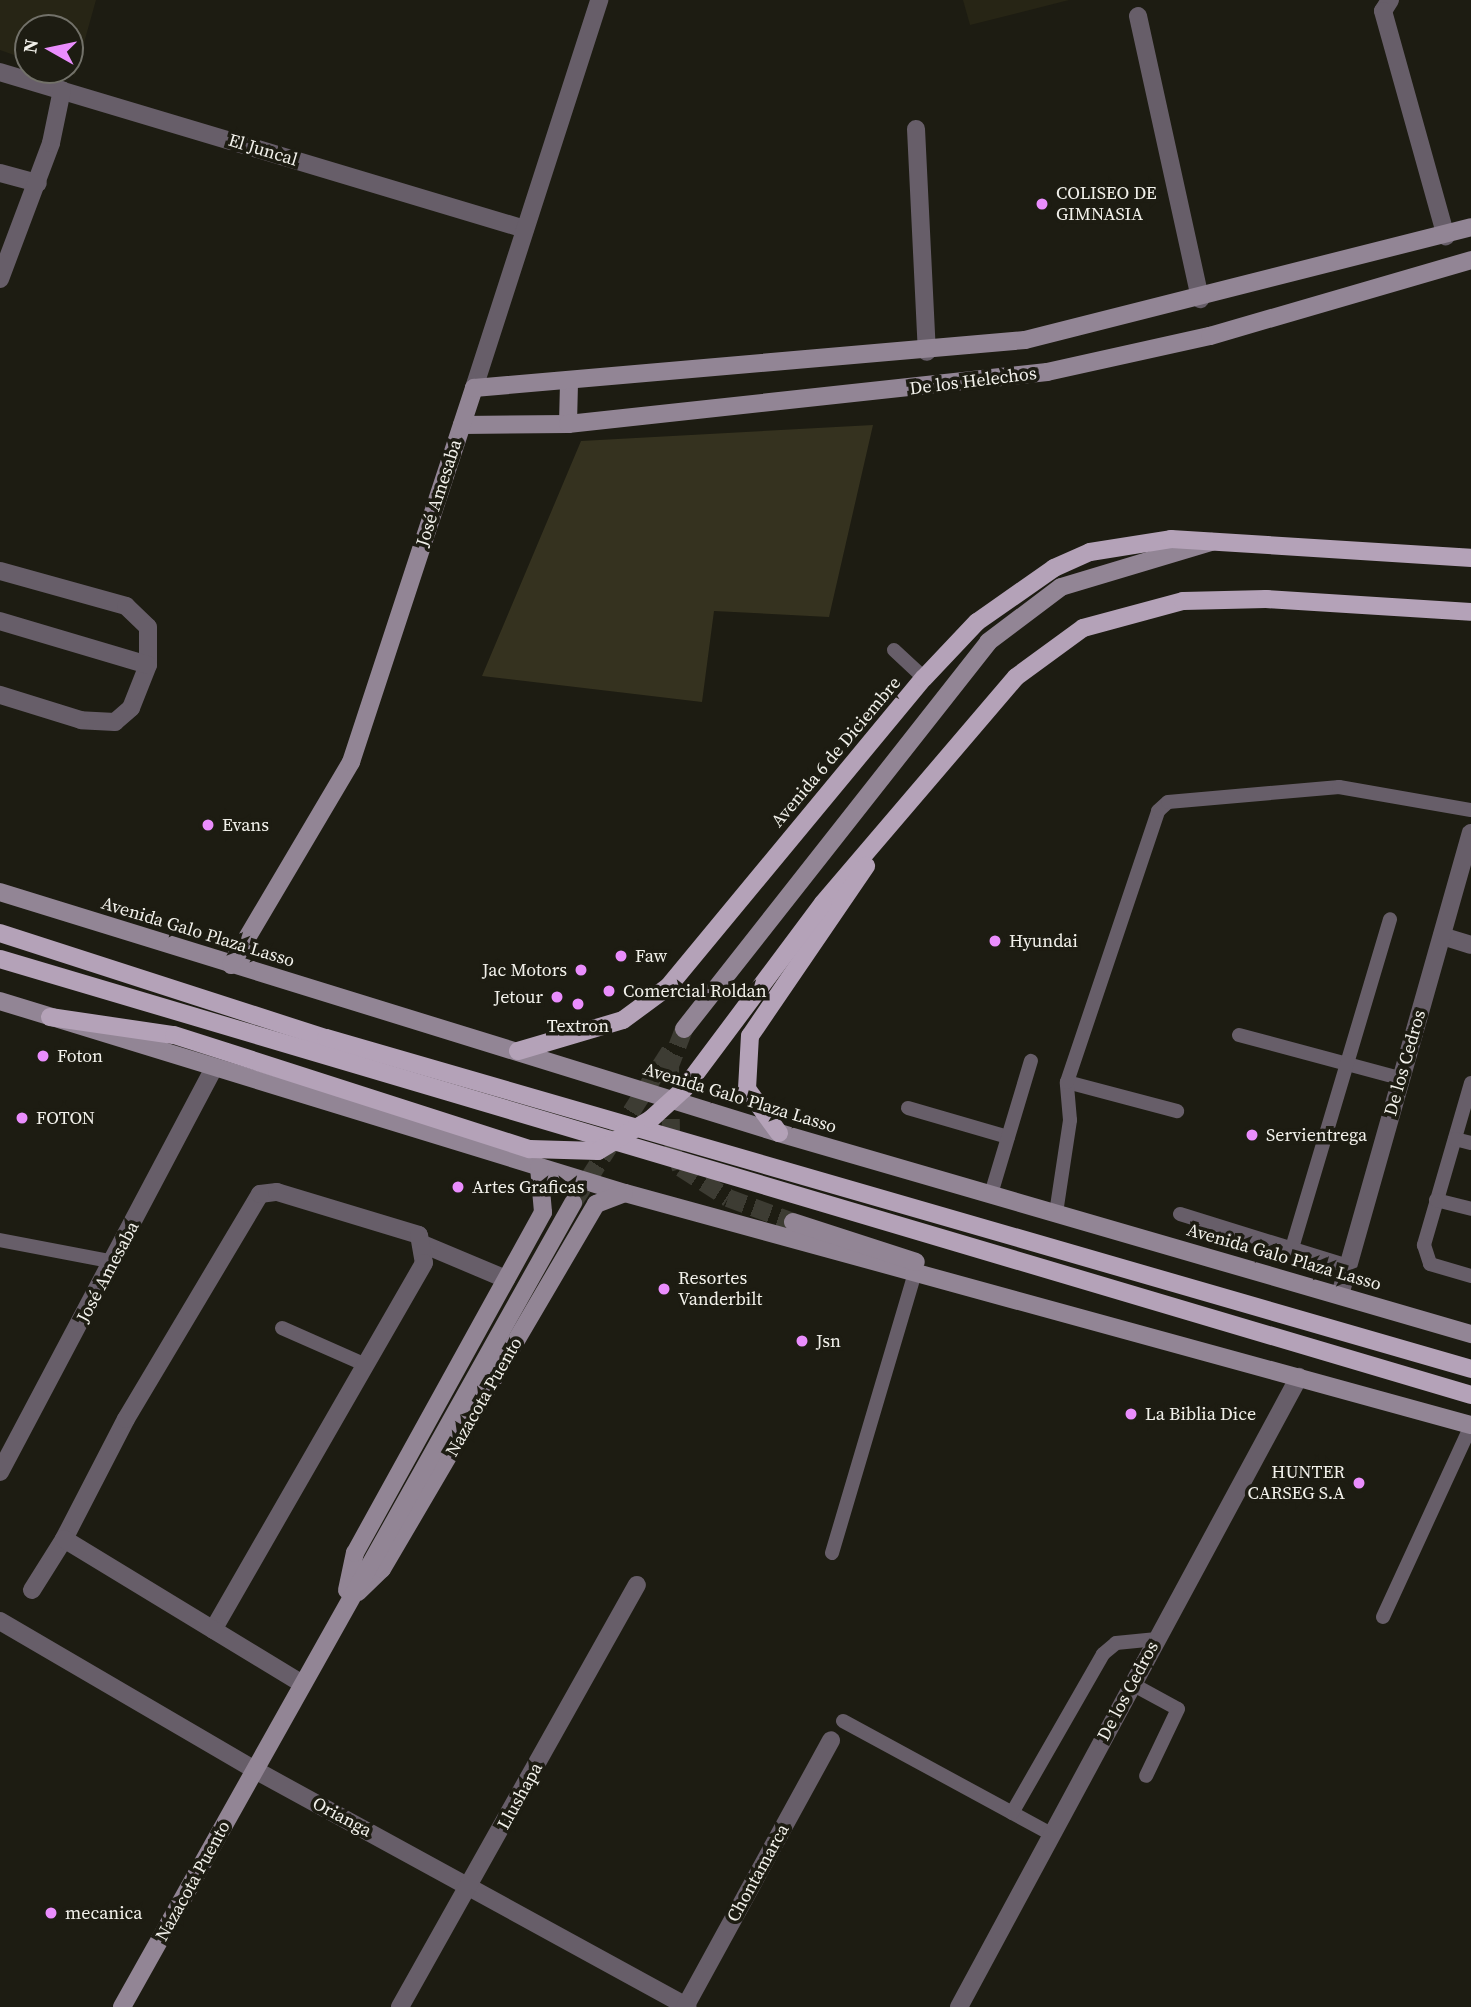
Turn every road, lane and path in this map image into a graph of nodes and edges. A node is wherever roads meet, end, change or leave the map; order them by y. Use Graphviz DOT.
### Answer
graph roads {
  1 [pos="599,0"];
  2 [pos="1390,0"];
  3 [pos="1138,16"];
  4 [pos="0,72"];
  5 [pos="62,90"];
  6 [pos="916,129"];
  7 [pos="0,173"];
  8 [pos="38,183"];
  9 [pos="1471,227"];
  10 [pos="525,229"];
  11 [pos="1446,236"];
  12 [pos="1471,260"];
  13 [pos="2,270"];
  14 [pos="1200,299"];
  15 [pos="928,352"];
  16 [pos="569,384"];
  17 [pos="474,388"];
  18 [pos="568,424"];
  19 [pos="462,425"];
  20 [pos="1218,541"];
  21 [pos="1471,558"];
  22 [pos="0,571"];
  23 [pos="1471,612"];
  24 [pos="0,621"];
  25 [pos="894,650"];
  26 [pos="148,666"];
  27 [pos="924,678"];
  28 [pos="0,695"];
  29 [pos="1471,810"];
  30 [pos="896,820"];
  31 [pos="1471,832"];
  32 [pos="0,892"];
  33 [pos="1390,919"];
  34 [pos="0,933"];
  35 [pos="1442,936"];
  36 [pos="1471,945"];
  37 [pos="0,958"];
  38 [pos="232,965"];
  39 [pos="0,1001"];
  40 [pos="50,1017"];
  41 [pos="684,1029"];
  42 [pos="1239,1035"];
  43 [pos="518,1051"];
  44 [pos="1031,1060"];
  45 [pos="1347,1063"];
  46 [pos="213,1070"];
  47 [pos="1400,1078"];
  48 [pos="1067,1082"];
  49 [pos="1471,1083"];
  50 [pos="908,1108"];
  51 [pos="1177,1111"];
  52 [pos="779,1133"];
  53 [pos="1008,1137"];
  54 [pos="1455,1139"];
  55 [pos="1471,1143"];
  56 [pos="539,1167"];
  57 [pos="625,1193"];
  58 [pos="991,1194"];
  59 [pos="1436,1200"];
  60 [pos="573,1203"];
  61 [pos="1471,1209"];
  62 [pos="1056,1213"];
  63 [pos="1180,1214"];
  64 [pos="793,1222"];
  65 [pos="0,1240"];
  66 [pos="425,1245"];
  67 [pos="1292,1248"];
  68 [pos="114,1262"];
  69 [pos="1348,1266"];
  70 [pos="915,1273"];
  71 [pos="1471,1276"];
  72 [pos="506,1279"];
  73 [pos="1340,1294"];
  74 [pos="1113,1326"];
  75 [pos="282,1328"];
  76 [pos="1471,1334"];
  77 [pos="366,1364"];
  78 [pos="1471,1369"];
  79 [pos="1298,1377"];
  80 [pos="1471,1395"];
  81 [pos="1471,1426"];
  82 [pos="0,1472"];
  83 [pos="64,1539"];
  84 [pos="832,1553"];
  85 [pos="638,1585"];
  86 [pos="32,1590"];
  87 [pos="343,1607"];
  88 [pos="1383,1617"];
  89 [pos="0,1621"];
  90 [pos="213,1630"];
  91 [pos="1157,1639"];
  92 [pos="301,1684"];
  93 [pos="1132,1684"];
  94 [pos="843,1721"];
  95 [pos="831,1740"];
  96 [pos="255,1770"];
  97 [pos="1146,1776"];
  98 [pos="1013,1813"];
  99 [pos="1051,1834"];
  100 [pos="470,1886"];
  101 [pos="122,2007"];
  102 [pos="400,2007"];
  103 [pos="686,2007"];
  104 [pos="959,2007"];
  1 -- 10 [label="street, José Amesaba"];
  2 -- 11 [label="street"];
  3 -- 14 [label="street"];
  4 -- 5 [label="street, El Juncal"];
  5 -- 8 [label="street"];
  5 -- 10 [label="street, El Juncal"];
  6 -- 15 [label="street"];
  7 -- 8 [label="street"];
  8 -- 13 [label="street"];
  9 -- 11 [label="main road, De los Helechos"];
  10 -- 17 [label="street, José Amesaba"];
  11 -- 14 [label="main road, De los Helechos"];
  12 -- 18 [label="main road, De los Helechos"];
  14 -- 15 [label="main road, De los Helechos"];
  15 -- 16 [label="main road, De los Helechos"];
  16 -- 17 [label="main road, De los Helechos"];
  16 -- 18 [label="main road"];
  17 -- 19 [label="main road, José Amesaba"];
  18 -- 19 [label="main road, De los Helechos"];
  19 -- 38 [label="main road, José Amesaba"];
  20 -- 21 [label="main road, Avenida 6 de Diciembre"];
  20 -- 27 [label="main road, Avenida 6 de Diciembre"];
  20 -- 41 [label="main road, Avenida 6 de Diciembre"];
  22 -- 26 [label="street"];
  23 -- 30 [label="main road"];
  24 -- 26 [label="street"];
  25 -- 27 [label="lane"];
  26 -- 28 [label="street"];
  27 -- 43 [label="main road, Avenida 6 de Diciembre"];
  29 -- 48 [label="lane"];
  30 -- 40 [label="main road, bridge"];
  30 -- 52 [label="main road"];
  31 -- 35 [label="street, De los Cedros"];
  32 -- 38 [label="main road, Avenida Galo Plaza Lasso"];
  33 -- 45 [label="lane"];
  34 -- 78 [label="main road"];
  35 -- 36 [label="street"];
  35 -- 47 [label="street, De los Cedros"];
  37 -- 80 [label="main road"];
  38 -- 43 [label="main road, Avenida Galo Plaza Lasso"];
  39 -- 40 [label="main road"];
  40 -- 46 [label="main road"];
  42 -- 45 [label="lane"];
  43 -- 52 [label="main road, Avenida Galo Plaza Lasso"];
  44 -- 53 [label="lane"];
  45 -- 47 [label="lane"];
  45 -- 67 [label="lane"];
  46 -- 56 [label="main road"];
  46 -- 68 [label="street, José Amesaba"];
  47 -- 69 [label="street, De los Cedros"];
  48 -- 51 [label="lane"];
  48 -- 62 [label="lane"];
  49 -- 54 [label="lane"];
  50 -- 53 [label="lane"];
  52 -- 58 [label="main road, Avenida Galo Plaza Lasso"];
  53 -- 58 [label="lane"];
  54 -- 55 [label="lane"];
  54 -- 59 [label="lane"];
  56 -- 57 [label="main road"];
  56 -- 72 [label="main road"];
  57 -- 70 [label="main road"];
  57 -- 87 [label="main road, Nazacota Puento"];
  58 -- 62 [label="main road, Avenida Galo Plaza Lasso"];
  59 -- 61 [label="lane"];
  59 -- 71 [label="lane"];
  60 -- 87 [label="main road, Nazacota Puento"];
  62 -- 73 [label="main road, Avenida Galo Plaza Lasso"];
  63 -- 67 [label="lane"];
  64 -- 74 [label="main road"];
  65 -- 68 [label="lane"];
  66 -- 72 [label="street"];
  66 -- 77 [label="street"];
  66 -- 83 [label="street"];
  67 -- 69 [label="lane"];
  68 -- 82 [label="street, José Amesaba"];
  69 -- 73 [label="street, De los Cedros"];
  70 -- 74 [label="main road"];
  70 -- 84 [label="lane"];
  72 -- 87 [label="main road"];
  73 -- 76 [label="main road, Avenida Galo Plaza Lasso"];
  74 -- 79 [label="main road"];
  75 -- 77 [label="lane"];
  77 -- 90 [label="street"];
  79 -- 81 [label="main road"];
  79 -- 91 [label="street, De los Cedros"];
  81 -- 88 [label="lane"];
  83 -- 86 [label="street"];
  83 -- 90 [label="street"];
  85 -- 100 [label="street, Llushapa"];
  87 -- 92 [label="main road, Nazacota Puento"];
  89 -- 96 [label="street, Orianga"];
  90 -- 92 [label="street"];
  91 -- 93 [label="street, De los Cedros"];
  91 -- 98 [label="lane"];
  92 -- 96 [label="main road, Nazacota Puento"];
  93 -- 97 [label="lane"];
  93 -- 99 [label="street, De los Cedros"];
  94 -- 98 [label="lane"];
  95 -- 103 [label="street, Chontamarca"];
  96 -- 100 [label="street, Orianga"];
  96 -- 101 [label="main road, Nazacota Puento"];
  98 -- 99 [label="lane"];
  99 -- 104 [label="street, De los Cedros"];
  100 -- 102 [label="street, Llushapa"];
  100 -- 103 [label="street, Orianga"];
}
